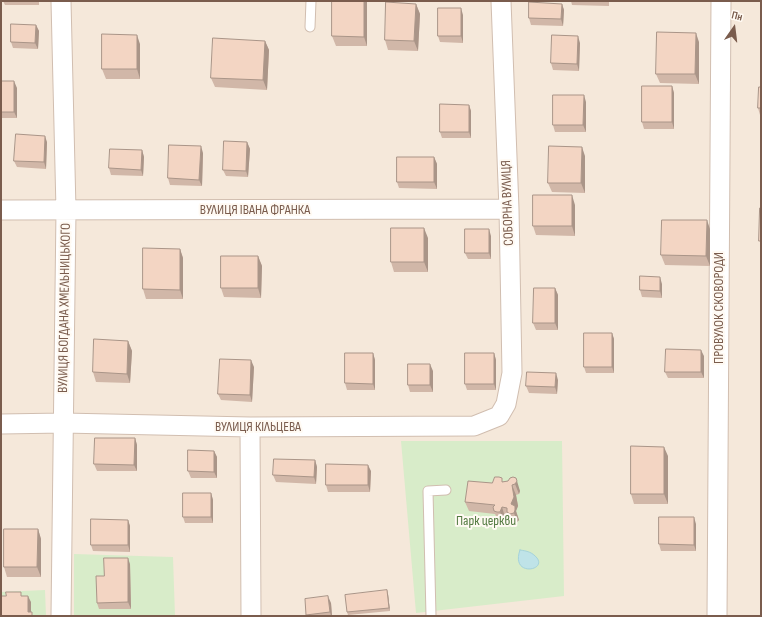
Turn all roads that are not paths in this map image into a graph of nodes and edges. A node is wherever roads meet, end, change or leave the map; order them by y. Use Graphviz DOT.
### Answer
graph roads {
  1 [pos="61,1"];
  2 [pos="311,1"];
  3 [pos="501,1"];
  4 [pos="721,1"];
  5 [pos="310,27"];
  6 [pos="509,209"];
  7 [pos="1,210"];
  8 [pos="66,210"];
  9 [pos="506,404"];
  10 [pos="63,423"];
  11 [pos="1,424"];
  12 [pos="250,428"];
  13 [pos="446,490"];
  14 [pos="61,616"];
  15 [pos="251,616"];
  16 [pos="431,616"];
  17 [pos="717,616"];
  1 -- 8 [label="street, ВУЛИЦЯ БОГДАНА ХМЕЛЬНИЦЬКОГО"];
  2 -- 5 [label="lane"];
  3 -- 6 [label="street, СОБОРНА ВУЛИЦЯ"];
  4 -- 17 [label="street, ПРОВУЛОК СКОВОРОДИ"];
  6 -- 8 [label="street, ВУЛИЦЯ ІВАНА ФРАНКА"];
  6 -- 9 [label="street, СОБОРНА ВУЛИЦЯ"];
  7 -- 8 [label="street, ВУЛИЦЯ ІВАНА ФРАНКА"];
  8 -- 10 [label="street, ВУЛИЦЯ БОГДАНА ХМЕЛЬНИЦЬКОГО"];
  9 -- 12 [label="street, ВУЛИЦЯ КІЛЬЦЕВА"];
  10 -- 11 [label="street, ВУЛИЦЯ КІЛЬЦЕВА"];
  10 -- 12 [label="street, ВУЛИЦЯ КІЛЬЦЕВА"];
  10 -- 14 [label="street, ВУЛИЦЯ БОГДАНА ХМЕЛЬНИЦЬКОГО"];
  12 -- 15 [label="street"];
  13 -- 16 [label="lane"];
}
